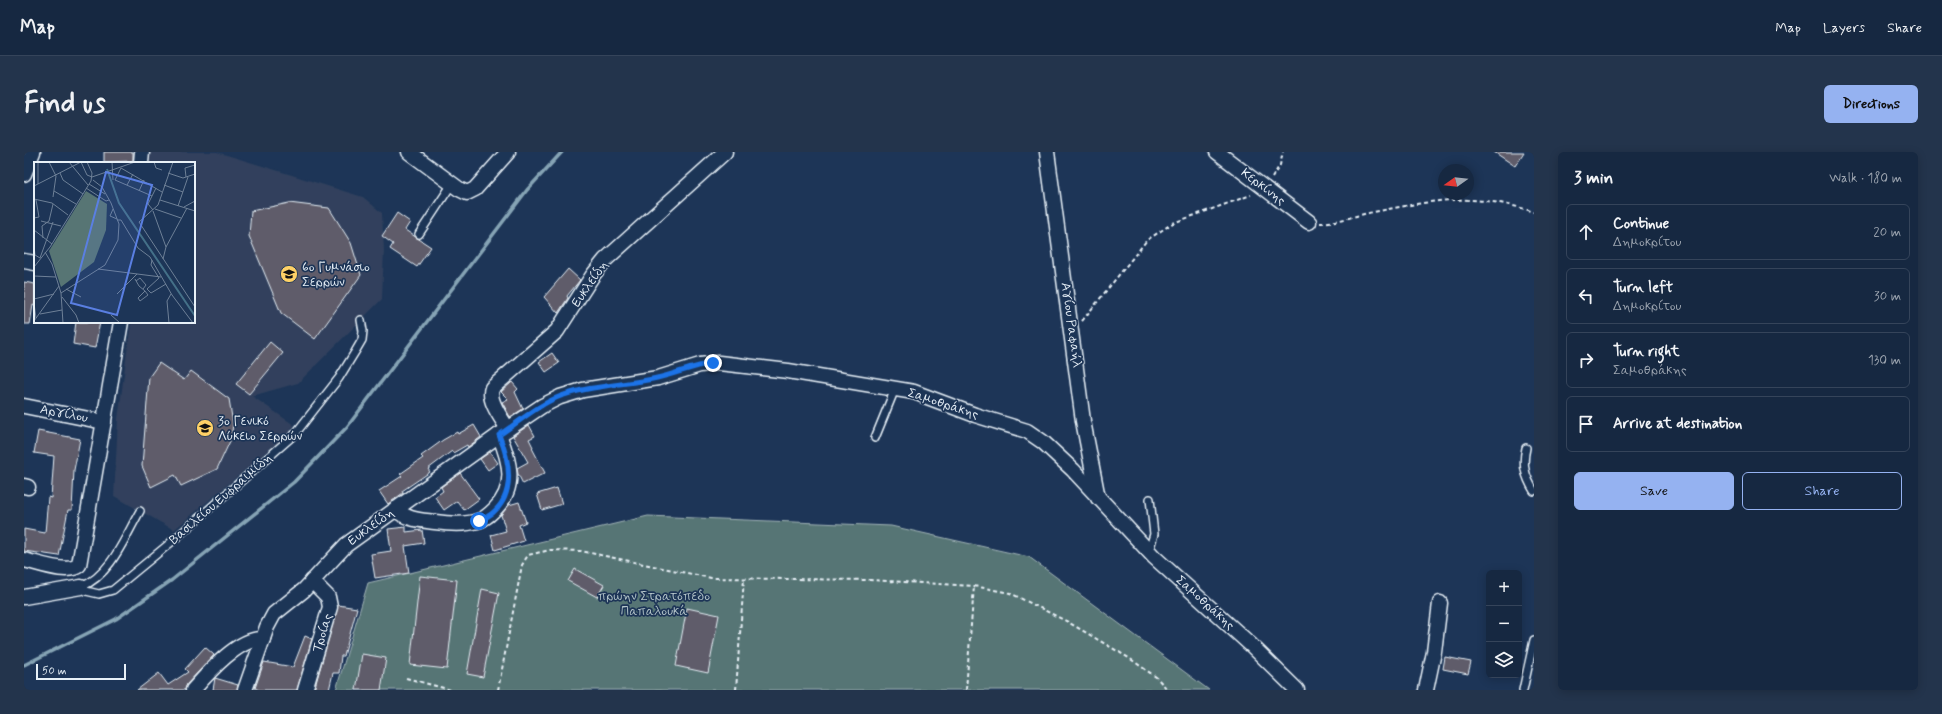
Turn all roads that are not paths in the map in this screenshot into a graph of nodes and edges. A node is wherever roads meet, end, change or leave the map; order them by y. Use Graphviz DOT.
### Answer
graph roads {
  1 [pos="142,152"];
  2 [pos="409,152"];
  3 [pos="508,152"];
  4 [pos="725,152"];
  5 [pos="1047,152"];
  6 [pos="1217,152"];
  7 [pos="141,162"];
  8 [pos="452,184"];
  9 [pos="1309,222"];
  10 [pos="419,234"];
  11 [pos="24,261"];
  12 [pos="34,263"];
  13 [pos="361,320"];
  14 [pos="121,323"];
  15 [pos="895,389"];
  16 [pos="24,406"];
  17 [pos="104,422"];
  18 [pos="504,432"];
  19 [pos="875,438"];
  20 [pos="1526,448"];
  21 [pos="1092,460"];
  22 [pos="1073,470"];
  23 [pos="1534,491"];
  24 [pos="1098,498"];
  25 [pos="1150,499"];
  26 [pos="396,509"];
  27 [pos="140,510"];
  28 [pos="1148,551"];
  29 [pos="24,560"];
  30 [pos="312,581"];
  31 [pos="81,587"];
  32 [pos="24,597"];
  33 [pos="1440,603"];
  34 [pos="263,639"];
  35 [pos="1534,640"];
  36 [pos="194,690"];
  37 [pos="245,690"];
  38 [pos="305,690"];
  39 [pos="1297,690"];
  40 [pos="1426,690"];
  41 [pos="1523,690"];
  1 -- 7 [label="street"];
  2 -- 8 [label="street"];
  3 -- 8 [label="street"];
  4 -- 18 [label="street, Ευκλείδη"];
  5 -- 21 [label="street, Αγίου Ραφαήλ"];
  6 -- 9 [label="street, Κερκίνης"];
  8 -- 10 [label="lane"];
  11 -- 12 [label="street"];
  13 -- 31 [label="lane, Βασιλείου Ευφραιμίδη"];
  14 -- 17 [label="street"];
  15 -- 18 [label="street, Σαμοθράκης"];
  15 -- 19 [label="lane"];
  15 -- 22 [label="street, Σαμοθράκης"];
  16 -- 17 [label="street, Αργίλου"];
  17 -- 29 [label="street"];
  18 -- 26 [label="street, Ευκλείδη"];
  18 -- 26 [label="street"];
  20 -- 23 [label="lane"];
  21 -- 22 [label="street"];
  21 -- 24 [label="street, Αγίου Ραφαήλ"];
  22 -- 24 [label="street, Σαμοθράκης"];
  24 -- 28 [label="street, Σαμοθράκης"];
  25 -- 28 [label="lane"];
  26 -- 30 [label="street, Ευκλείδη"];
  27 -- 31 [label="lane"];
  28 -- 39 [label="street, Σαμοθράκης"];
  30 -- 34 [label="street, Ευκλείδη"];
  30 -- 38 [label="street, Τροίας"];
  31 -- 32 [label="street"];
  33 -- 40 [label="street"];
  34 -- 36 [label="street"];
  34 -- 37 [label="street, Ευκλείδη"];
  35 -- 41 [label="lane"];
}
